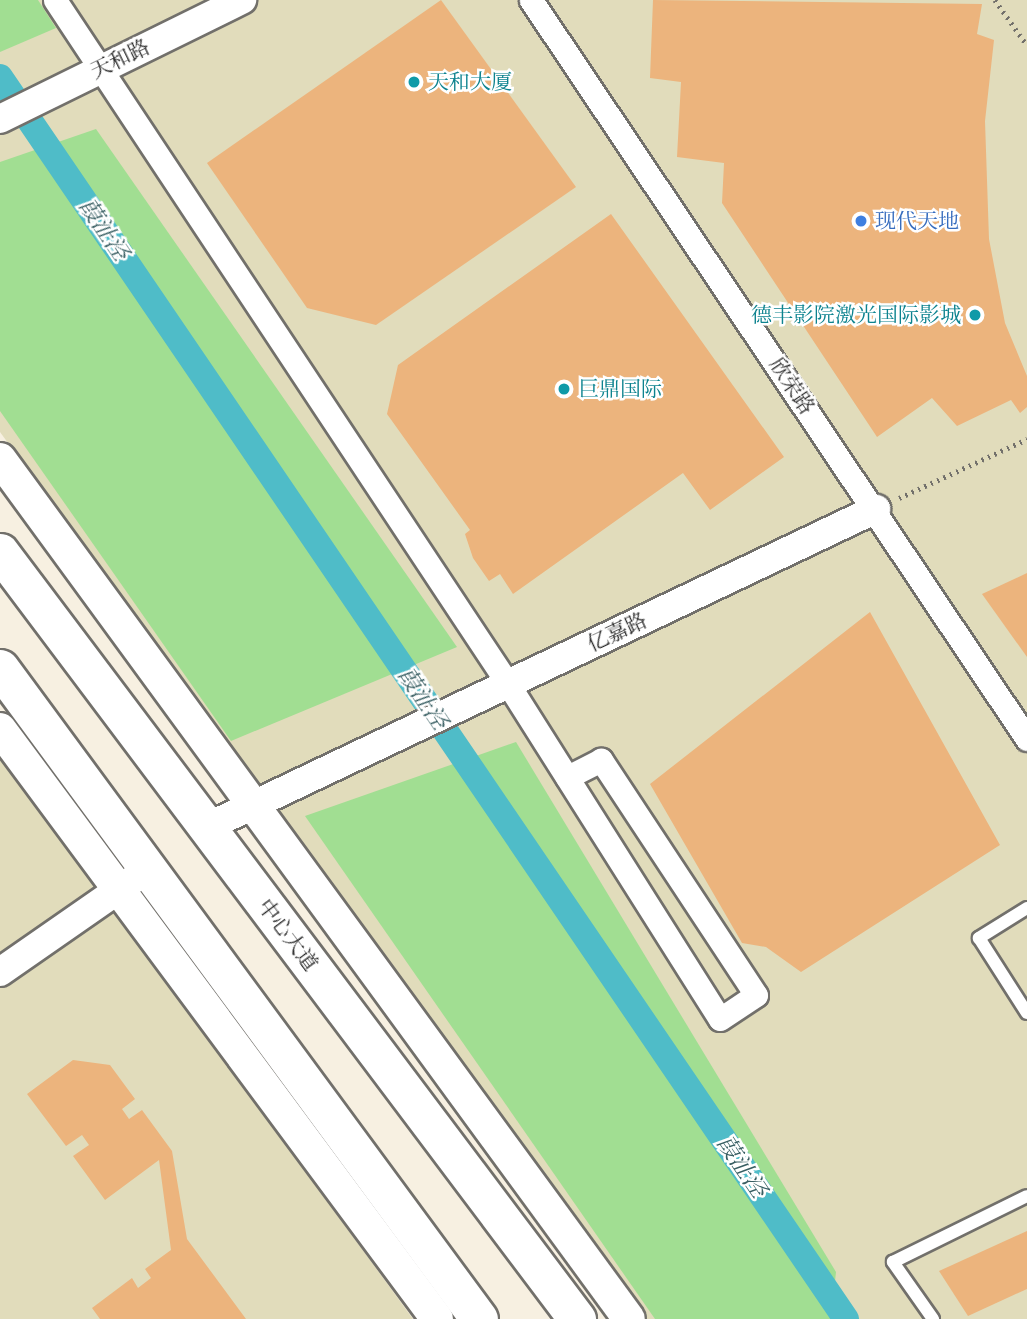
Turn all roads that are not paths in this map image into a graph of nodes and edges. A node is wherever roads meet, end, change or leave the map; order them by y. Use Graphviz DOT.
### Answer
graph roads {
  1 [pos="55,0"];
  2 [pos="242,0"];
  3 [pos="531,0"];
  4 [pos="102,68"];
  5 [pos="0,119"];
  6 [pos="0,459"];
  7 [pos="876,509"];
  8 [pos="0,552"];
  9 [pos="0,668"];
  10 [pos="508,684"];
  11 [pos="0,729"];
  12 [pos="1027,739"];
  13 [pos="567,777"];
  14 [pos="257,804"];
  15 [pos="207,827"];
  16 [pos="134,880"];
  17 [pos="1027,908"];
  18 [pos="0,972"];
  19 [pos="1027,1013"];
  20 [pos="1027,1196"];
  21 [pos="437,1319"];
  22 [pos="479,1319"];
  23 [pos="577,1319"];
  24 [pos="629,1319"];
  25 [pos="933,1319"];
  1 -- 4 [label="street"];
  2 -- 4 [label="street, 天和路"];
  3 -- 7 [label="street, 欣荣路"];
  4 -- 5 [label="street, 天和路"];
  4 -- 10 [label="street"];
  6 -- 14 [label="main road"];
  7 -- 10 [label="street, 亿嘉路"];
  7 -- 12 [label="street, 欣荣路"];
  8 -- 15 [label="main road, 中心大道"];
  9 -- 16 [label="main road"];
  10 -- 13 [label="street"];
  10 -- 14 [label="street, 亿嘉路"];
  11 -- 16 [label="main road"];
  13 -- 13 [label="street"];
  14 -- 15 [label="street, 亿嘉路"];
  14 -- 24 [label="main road"];
  15 -- 23 [label="main road, 中心大道"];
  16 -- 18 [label="street"];
  16 -- 21 [label="main road"];
  16 -- 22 [label="main road"];
  17 -- 19 [label="lane"];
  20 -- 25 [label="lane"];
}
